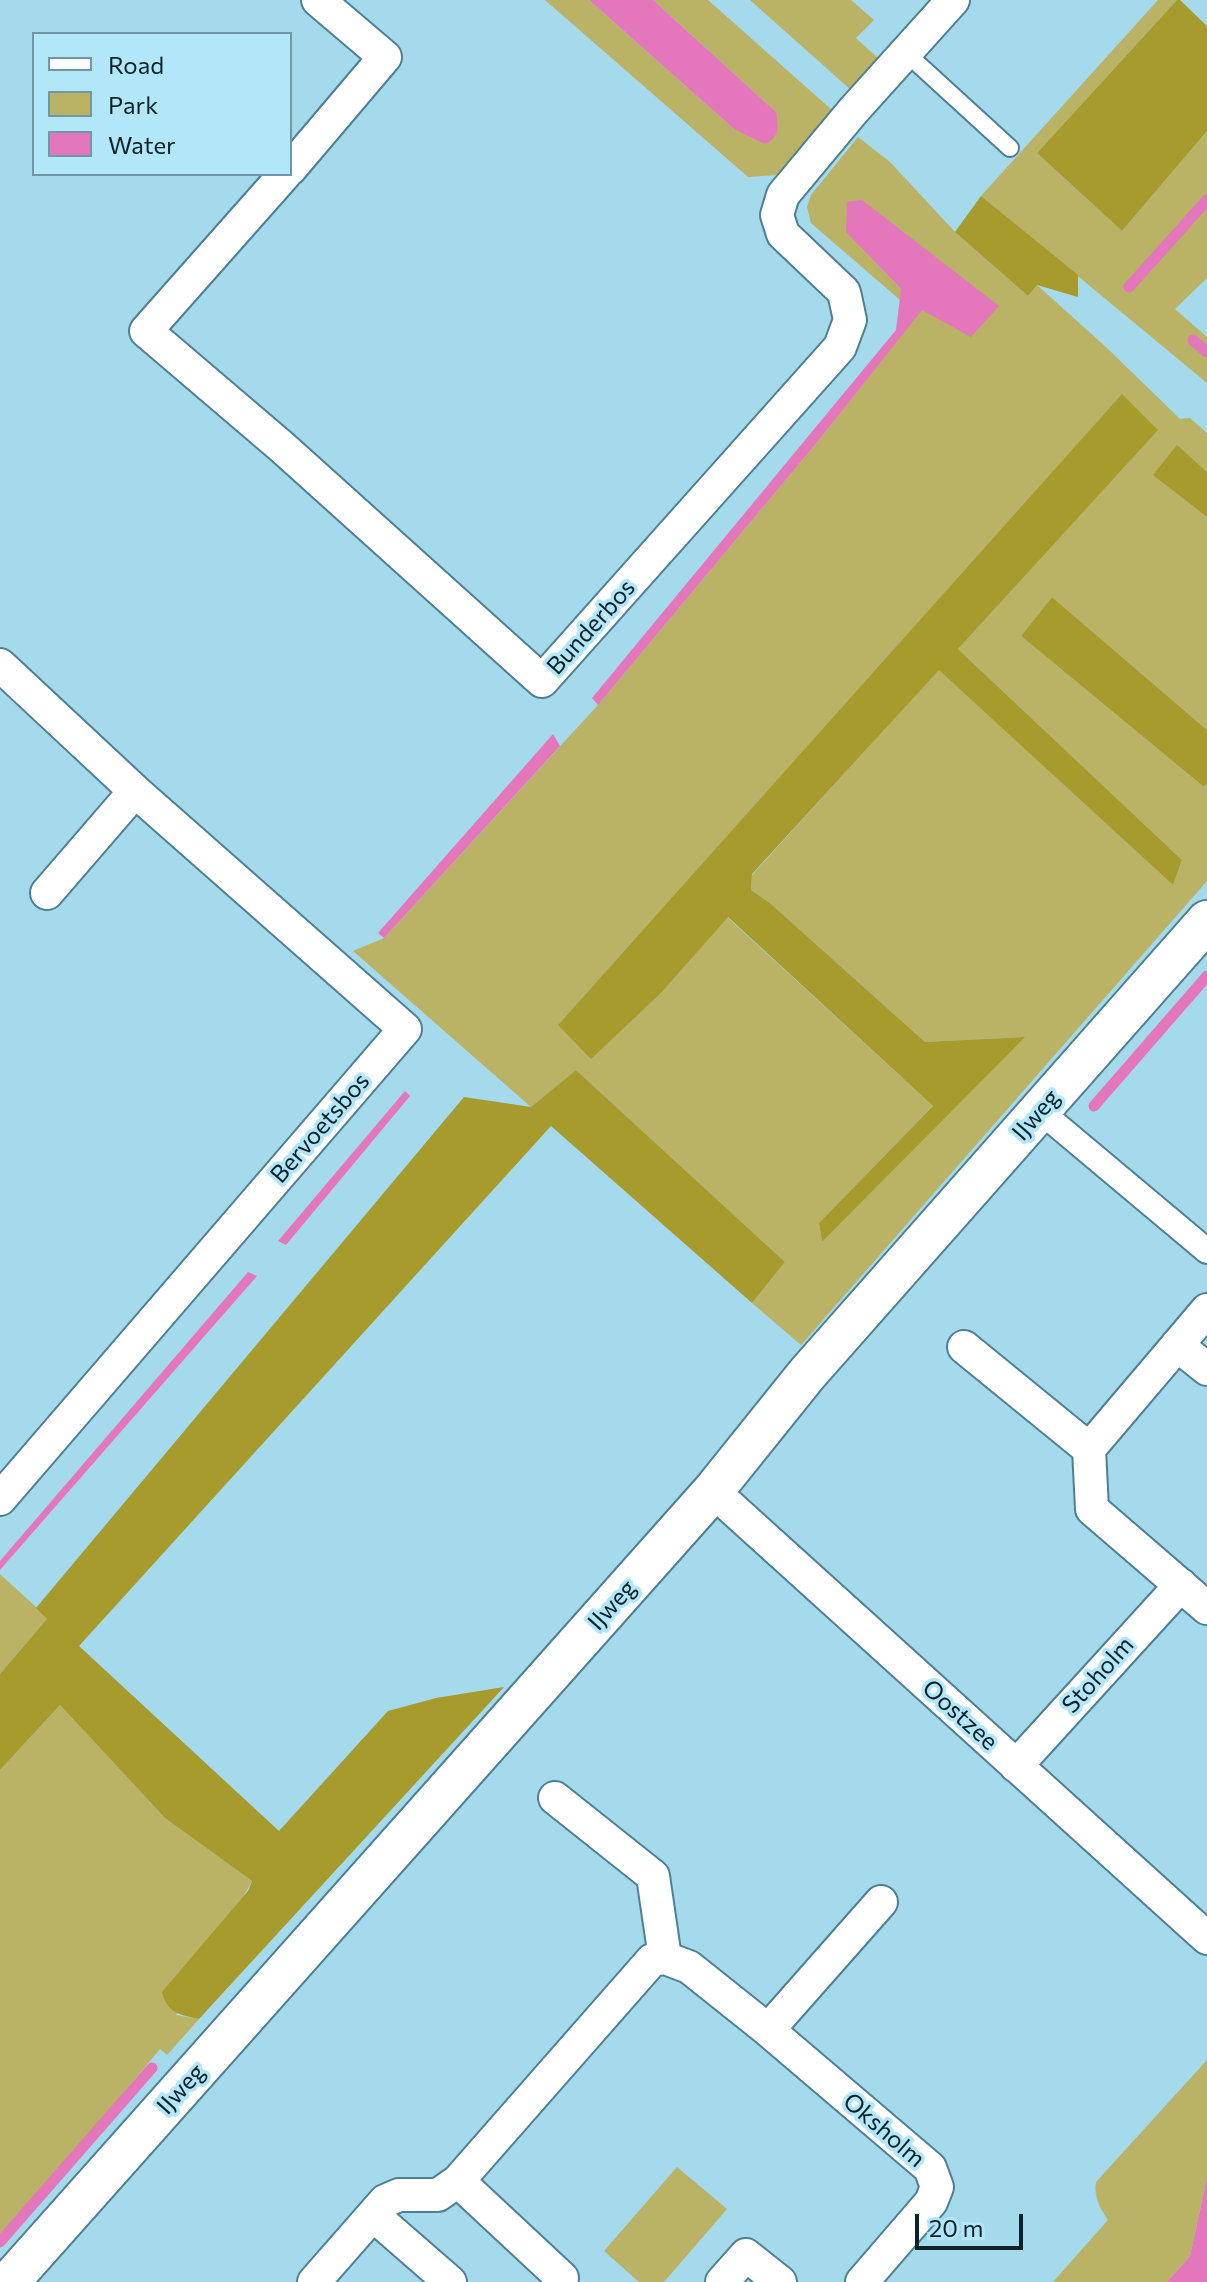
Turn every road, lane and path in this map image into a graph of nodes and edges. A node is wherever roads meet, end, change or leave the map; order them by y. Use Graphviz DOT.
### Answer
graph roads {
  1 [pos="318,0"];
  2 [pos="953,0"];
  3 [pos="905,52"];
  4 [pos="1010,148"];
  5 [pos="292,167"];
  6 [pos="283,176"];
  7 [pos="0,665"];
  8 [pos="135,791"];
  9 [pos="47,893"];
  10 [pos="1207,921"];
  11 [pos="1040,1111"];
  12 [pos="1207,1251"];
  13 [pos="1207,1310"];
  14 [pos="1177,1345"];
  15 [pos="964,1347"];
  16 [pos="1207,1369"];
  17 [pos="1089,1449"];
  18 [pos="713,1491"];
  19 [pos="0,1499"];
  20 [pos="1181,1585"];
  21 [pos="1207,1608"];
  22 [pos="1016,1766"];
  23 [pos="555,1798"];
  24 [pos="881,1902"];
  25 [pos="1207,1938"];
  26 [pos="665,1958"];
  27 [pos="768,2030"];
  28 [pos="458,2181"];
  29 [pos="373,2215"];
  30 [pos="9,2282"];
  31 [pos="314,2282"];
  32 [pos="450,2282"];
  33 [pos="558,2282"];
  34 [pos="722,2282"];
  35 [pos="780,2282"];
  36 [pos="862,2282"];
  1 -- 5 [label="street"];
  2 -- 3 [label="street"];
  3 -- 4 [label="lane"];
  3 -- 6 [label="street, Bunderbos"];
  7 -- 8 [label="street, Bervoetsbos"];
  8 -- 9 [label="street"];
  8 -- 19 [label="street, Bervoetsbos"];
  10 -- 11 [label="street, IJweg"];
  11 -- 12 [label="street"];
  11 -- 18 [label="street, IJweg"];
  13 -- 14 [label="street"];
  14 -- 16 [label="street"];
  14 -- 17 [label="street"];
  15 -- 17 [label="street"];
  17 -- 20 [label="street"];
  18 -- 22 [label="street, Oostzee"];
  18 -- 30 [label="street, IJweg"];
  20 -- 21 [label="street"];
  20 -- 22 [label="street, Stoholm"];
  22 -- 25 [label="street, Oostzee"];
  23 -- 26 [label="street"];
  24 -- 27 [label="street"];
  26 -- 27 [label="street, Oksholm"];
  26 -- 28 [label="street"];
  27 -- 36 [label="street, Oksholm"];
  28 -- 29 [label="street"];
  28 -- 33 [label="street"];
  29 -- 31 [label="street"];
  29 -- 32 [label="street"];
  34 -- 35 [label="street"];
}
